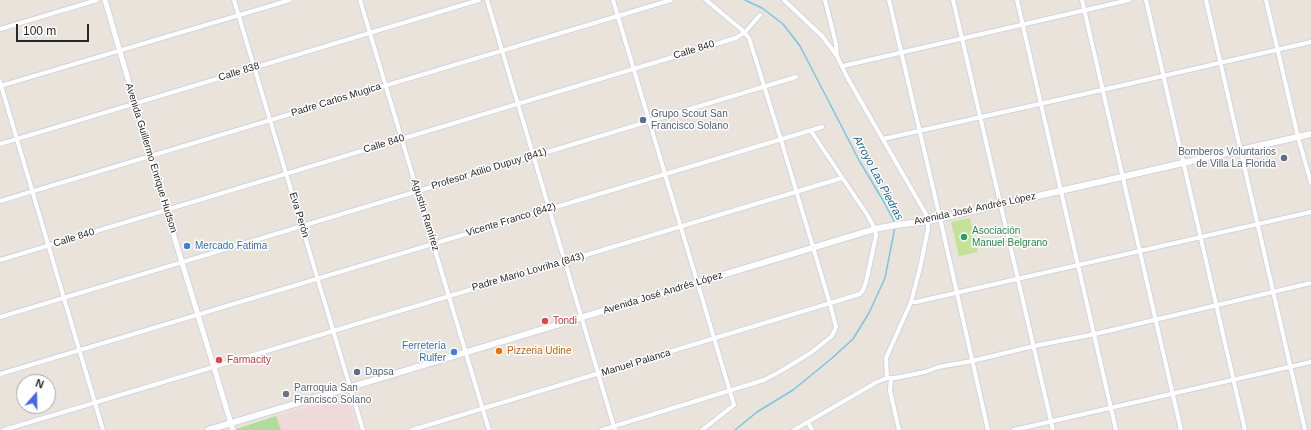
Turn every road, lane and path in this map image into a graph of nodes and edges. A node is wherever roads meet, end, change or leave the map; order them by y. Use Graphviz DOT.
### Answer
graph roads {
  1 [pos="97,0"];
  2 [pos="105,0"];
  3 [pos="234,0"];
  4 [pos="290,0"];
  5 [pos="360,0"];
  6 [pos="479,0"];
  7 [pos="487,0"];
  8 [pos="613,0"];
  9 [pos="671,0"];
  10 [pos="706,0"];
  11 [pos="784,0"];
  12 [pos="825,0"];
  13 [pos="889,0"];
  14 [pos="953,0"];
  15 [pos="1017,0"];
  16 [pos="1082,0"];
  17 [pos="1129,0"];
  18 [pos="1146,0"];
  19 [pos="1206,0"];
  20 [pos="1266,0"];
  21 [pos="1084,11"];
  22 [pos="760,15"];
  23 [pos="238,16"];
  24 [pos="618,17"];
  25 [pos="1023,24"];
  26 [pos="0,29"];
  27 [pos="745,32"];
  28 [pos="370,33"];
  29 [pos="962,39"];
  30 [pos="1311,42"];
  31 [pos="1277,50"];
  32 [pos="502,51"];
  33 [pos="119,52"];
  34 [pos="901,52"];
  35 [pos="837,56"];
  36 [pos="1220,62"];
  37 [pos="843,66"];
  38 [pos="254,68"];
  39 [pos="634,69"];
  40 [pos="1163,76"];
  41 [pos="796,77"];
  42 [pos="0,85"];
  43 [pos="385,86"];
  44 [pos="764,87"];
  45 [pos="1102,90"];
  46 [pos="1041,103"];
  47 [pos="135,104"];
  48 [pos="518,104"];
  49 [pos="980,118"];
  50 [pos="270,120"];
  51 [pos="649,122"];
  52 [pos="822,127"];
  53 [pos="811,131"];
  54 [pos="920,131"];
  55 [pos="1311,134"];
  56 [pos="1298,137"];
  57 [pos="402,138"];
  58 [pos="17,139"];
  59 [pos="883,139"];
  60 [pos="781,140"];
  61 [pos="0,144"];
  62 [pos="1240,149"];
  63 [pos="534,156"];
  64 [pos="151,157"];
  65 [pos="1182,163"];
  66 [pos="287,174"];
  67 [pos="665,174"];
  68 [pos="1123,177"];
  69 [pos="842,178"];
  70 [pos="1311,183"];
  71 [pos="32,191"];
  72 [pos="418,191"];
  73 [pos="1061,191"];
  74 [pos="797,192"];
  75 [pos="0,201"];
  76 [pos="1000,204"];
  77 [pos="549,208"];
  78 [pos="166,210"];
  79 [pos="1311,212"];
  80 [pos="940,218"];
  81 [pos="925,221"];
  82 [pos="1259,224"];
  83 [pos="302,225"];
  84 [pos="680,226"];
  85 [pos="875,229"];
  86 [pos="1201,237"];
  87 [pos="434,244"];
  88 [pos="48,245"];
  89 [pos="813,248"];
  90 [pos="1139,252"];
  91 [pos="0,260"];
  92 [pos="565,261"];
  93 [pos="183,262"];
  94 [pos="1078,265"];
  95 [pos="318,278"];
  96 [pos="1018,279"];
  97 [pos="698,283"];
  98 [pos="1311,283"];
  99 [pos="957,292"];
  100 [pos="1274,292"];
  101 [pos="449,295"];
  102 [pos="64,297"];
  103 [pos="911,302"];
  104 [pos="830,304"];
  105 [pos="1216,305"];
  106 [pos="199,314"];
  107 [pos="0,317"];
  108 [pos="582,318"];
  109 [pos="1156,319"];
  110 [pos="335,331"];
  111 [pos="1094,334"];
  112 [pos="715,339"];
  113 [pos="1034,346"];
  114 [pos="80,350"];
  115 [pos="466,352"];
  116 [pos="972,361"];
  117 [pos="1311,362"];
  118 [pos="1291,366"];
  119 [pos="215,367"];
  120 [pos="0,374"];
  121 [pos="598,374"];
  122 [pos="889,379"];
  123 [pos="1234,380"];
  124 [pos="351,387"];
  125 [pos="730,391"];
  126 [pos="1172,394"];
  127 [pos="95,403"];
  128 [pos="483,408"];
  129 [pos="1111,408"];
  130 [pos="808,422"];
  131 [pos="1051,422"];
  132 [pos="231,423"];
  133 [pos="615,428"];
  134 [pos="4,430"];
  135 [pos="103,430"];
  136 [pos="208,430"];
  137 [pos="233,430"];
  138 [pos="364,430"];
  139 [pos="412,430"];
  140 [pos="489,430"];
  141 [pos="602,430"];
  142 [pos="702,430"];
  143 [pos="794,430"];
  144 [pos="812,430"];
  145 [pos="899,430"];
  146 [pos="988,430"];
  147 [pos="1014,430"];
  148 [pos="1053,430"];
  149 [pos="1116,430"];
  150 [pos="1181,430"];
  151 [pos="1245,430"];
  152 [pos="1306,430"];
  1 -- 26 [label="street"];
  2 -- 33 [label="street, Avenida Guillermo Enrique Hudson"];
  3 -- 23 [label="street, Eva Perón"];
  4 -- 23 [label="street"];
  5 -- 28 [label="street, Agustín Ramírez"];
  6 -- 28 [label="street, Calle 838"];
  7 -- 32 [label="street"];
  8 -- 24 [label="street"];
  9 -- 24 [label="street, Padre Carlos Mugica"];
  10 -- 27 [label="street"];
  11 -- 35 [label="street"];
  12 -- 35 [label="street"];
  13 -- 34 [label="street"];
  14 -- 29 [label="street"];
  15 -- 25 [label="street"];
  16 -- 21 [label="street"];
  17 -- 21 [label="street"];
  18 -- 40 [label="street"];
  19 -- 36 [label="street"];
  20 -- 31 [label="street"];
  21 -- 25 [label="street"];
  21 -- 45 [label="street"];
  22 -- 27 [label="street, Calle 840"];
  23 -- 33 [label="street"];
  23 -- 38 [label="street, Eva Perón"];
  24 -- 32 [label="street, Padre Carlos Mugica"];
  24 -- 39 [label="street"];
  25 -- 29 [label="street"];
  25 -- 46 [label="street"];
  27 -- 39 [label="street, Calle 840"];
  27 -- 44 [label="street"];
  28 -- 38 [label="street, Calle 838"];
  28 -- 43 [label="street, Agustín Ramírez"];
  29 -- 34 [label="street"];
  29 -- 49 [label="street"];
  30 -- 31 [label="street"];
  31 -- 36 [label="street"];
  31 -- 56 [label="street"];
  32 -- 43 [label="street, Padre Carlos Mugica"];
  32 -- 48 [label="street"];
  33 -- 42 [label="street"];
  33 -- 47 [label="street, Avenida Guillermo Enrique Hudson"];
  34 -- 37 [label="street"];
  34 -- 54 [label="street"];
  35 -- 37 [label="street"];
  36 -- 40 [label="street"];
  36 -- 62 [label="street"];
  37 -- 59 [label="street"];
  38 -- 47 [label="street, Calle 838"];
  38 -- 50 [label="street, Eva Perón"];
  39 -- 48 [label="street, Calle 840"];
  39 -- 51 [label="street"];
  40 -- 45 [label="street"];
  40 -- 65 [label="street"];
  41 -- 44 [label="street, Profesor Atilio Dupuy (841)"];
  42 -- 58 [label="street"];
  43 -- 50 [label="street, Padre Carlos Mugica"];
  43 -- 57 [label="street, Agustín Ramírez"];
  44 -- 51 [label="street, Profesor Atilio Dupuy (841)"];
  44 -- 60 [label="street"];
  45 -- 46 [label="street"];
  45 -- 68 [label="street"];
  46 -- 49 [label="street"];
  46 -- 73 [label="street"];
  47 -- 58 [label="street, Calle 838"];
  47 -- 64 [label="street, Avenida Guillermo Enrique Hudson"];
  48 -- 57 [label="street, Calle 840"];
  48 -- 63 [label="street"];
  49 -- 54 [label="street"];
  49 -- 76 [label="street"];
  50 -- 64 [label="street, Padre Carlos Mugica"];
  50 -- 66 [label="street, Eva Perón"];
  51 -- 63 [label="street, Profesor Atilio Dupuy (841)"];
  51 -- 67 [label="street"];
  52 -- 53 [label="street, Vicente Franco (842)"];
  53 -- 60 [label="street, Vicente Franco (842)"];
  53 -- 69 [label="street"];
  54 -- 59 [label="street"];
  54 -- 80 [label="street"];
  55 -- 56 [label="main road, Avenida José Andrés López"];
  56 -- 62 [label="main road, Avenida José Andrés López"];
  56 -- 70 [label="street"];
  57 -- 66 [label="street, Calle 840"];
  57 -- 72 [label="street, Agustín Ramírez"];
  58 -- 61 [label="street, Calle 838"];
  58 -- 71 [label="street"];
  59 -- 81 [label="street"];
  60 -- 67 [label="street, Vicente Franco (842)"];
  60 -- 74 [label="street"];
  62 -- 65 [label="main road, Avenida José Andrés López"];
  62 -- 82 [label="street"];
  63 -- 72 [label="street, Profesor Atilio Dupuy (841)"];
  63 -- 77 [label="street"];
  64 -- 71 [label="street, Padre Carlos Mugica"];
  64 -- 78 [label="street, Avenida Guillermo Enrique Hudson"];
  65 -- 68 [label="main road, Avenida José Andrés López"];
  65 -- 86 [label="street"];
  66 -- 78 [label="street, Calle 840"];
  66 -- 83 [label="street, Eva Perón"];
  67 -- 77 [label="street, Vicente Franco (842)"];
  67 -- 84 [label="street"];
  68 -- 73 [label="main road, Avenida José Andrés López"];
  68 -- 90 [label="street"];
  69 -- 74 [label="street, Padre Mario Lovriha (843)"];
  69 -- 85 [label="street"];
  71 -- 75 [label="street, Padre Carlos Mugica"];
  71 -- 88 [label="street"];
  72 -- 83 [label="street, Profesor Atilio Dupuy (841)"];
  72 -- 87 [label="street, Agustín Ramírez"];
  73 -- 76 [label="main road, Avenida José Andrés López"];
  73 -- 94 [label="street"];
  74 -- 84 [label="street, Padre Mario Lovriha (843)"];
  74 -- 89 [label="street"];
  76 -- 80 [label="main road, Avenida José Andrés López"];
  76 -- 96 [label="street"];
  77 -- 87 [label="street, Vicente Franco (842)"];
  77 -- 92 [label="street"];
  78 -- 88 [label="street, Calle 840"];
  78 -- 93 [label="street, Avenida Guillermo Enrique Hudson"];
  79 -- 82 [label="street"];
  80 -- 81 [label="main road, Avenida José Andrés López"];
  80 -- 99 [label="street"];
  81 -- 85 [label="main road, Avenida José Andrés López"];
  81 -- 103 [label="street"];
  82 -- 86 [label="street"];
  82 -- 100 [label="street"];
  83 -- 93 [label="street, Profesor Atilio Dupuy (841)"];
  83 -- 95 [label="street, Eva Perón"];
  84 -- 92 [label="street, Padre Mario Lovriha (843)"];
  84 -- 97 [label="street"];
  85 -- 89 [label="main road, Avenida José Andrés López"];
  85 -- 104 [label="street, Manuel Palanca"];
  86 -- 90 [label="street"];
  86 -- 105 [label="street"];
  87 -- 95 [label="street, Vicente Franco (842)"];
  87 -- 101 [label="street, Agustín Ramírez"];
  88 -- 91 [label="street, Calle 840"];
  88 -- 102 [label="street"];
  89 -- 97 [label="main road, Avenida José Andrés López"];
  89 -- 104 [label="street"];
  90 -- 94 [label="street"];
  90 -- 109 [label="street"];
  92 -- 101 [label="street, Padre Mario Lovriha (843)"];
  92 -- 108 [label="street"];
  93 -- 102 [label="street, Profesor Atilio Dupuy (841)"];
  93 -- 106 [label="street, Avenida Guillermo Enrique Hudson"];
  94 -- 96 [label="street"];
  94 -- 111 [label="street"];
  95 -- 106 [label="street, Vicente Franco (842)"];
  95 -- 110 [label="street, Eva Perón"];
  96 -- 99 [label="street"];
  96 -- 113 [label="street"];
  97 -- 108 [label="main road, Avenida José Andrés López"];
  97 -- 112 [label="street"];
  98 -- 100 [label="street"];
  99 -- 103 [label="street"];
  99 -- 116 [label="street"];
  100 -- 105 [label="street"];
  100 -- 118 [label="street"];
  101 -- 110 [label="street, Padre Mario Lovriha (843)"];
  101 -- 115 [label="street, Agustín Ramírez"];
  102 -- 107 [label="street, Profesor Atilio Dupuy (841)"];
  102 -- 114 [label="street"];
  103 -- 122 [label="street"];
  104 -- 112 [label="street, Manuel Palanca"];
  104 -- 125 [label="street"];
  105 -- 109 [label="street"];
  105 -- 123 [label="street"];
  106 -- 114 [label="street, Vicente Franco (842)"];
  106 -- 119 [label="street, Avenida Guillermo Enrique Hudson"];
  108 -- 115 [label="main road, Avenida José Andrés López"];
  108 -- 121 [label="street"];
  109 -- 111 [label="street"];
  109 -- 126 [label="street"];
  110 -- 119 [label="street, Padre Mario Lovriha (843)"];
  110 -- 124 [label="street, Eva Perón"];
  111 -- 113 [label="street"];
  111 -- 129 [label="street"];
  112 -- 121 [label="street, Manuel Palanca"];
  112 -- 125 [label="street"];
  113 -- 116 [label="street"];
  113 -- 131 [label="street"];
  114 -- 120 [label="street, Vicente Franco (842)"];
  114 -- 127 [label="street"];
  115 -- 124 [label="main road, Avenida José Andrés López"];
  115 -- 128 [label="street, Agustín Ramírez"];
  116 -- 122 [label="street"];
  116 -- 146 [label="street"];
  117 -- 118 [label="street"];
  118 -- 123 [label="street"];
  118 -- 152 [label="street"];
  119 -- 127 [label="street, Padre Mario Lovriha (843)"];
  119 -- 132 [label="street, Avenida Guillermo Enrique Hudson"];
  121 -- 128 [label="street, Manuel Palanca"];
  121 -- 133 [label="street"];
  122 -- 130 [label="street"];
  122 -- 145 [label="street"];
  123 -- 126 [label="street"];
  123 -- 151 [label="street"];
  124 -- 132 [label="main road, Avenida José Andrés López"];
  124 -- 138 [label="street, Eva Perón"];
  125 -- 133 [label="street"];
  125 -- 142 [label="street"];
  126 -- 129 [label="street"];
  126 -- 150 [label="street"];
  127 -- 134 [label="street, Padre Mario Lovriha (843)"];
  127 -- 135 [label="street"];
  128 -- 139 [label="street, Manuel Palanca"];
  128 -- 140 [label="street, Agustín Ramírez"];
  129 -- 131 [label="street"];
  129 -- 149 [label="street"];
  130 -- 143 [label="street"];
  130 -- 144 [label="street"];
  131 -- 147 [label="street"];
  131 -- 148 [label="street"];
  132 -- 136 [label="main road, Avenida José Andrés López"];
  132 -- 137 [label="street, Avenida Guillermo Enrique Hudson"];
  133 -- 141 [label="street"];
}
